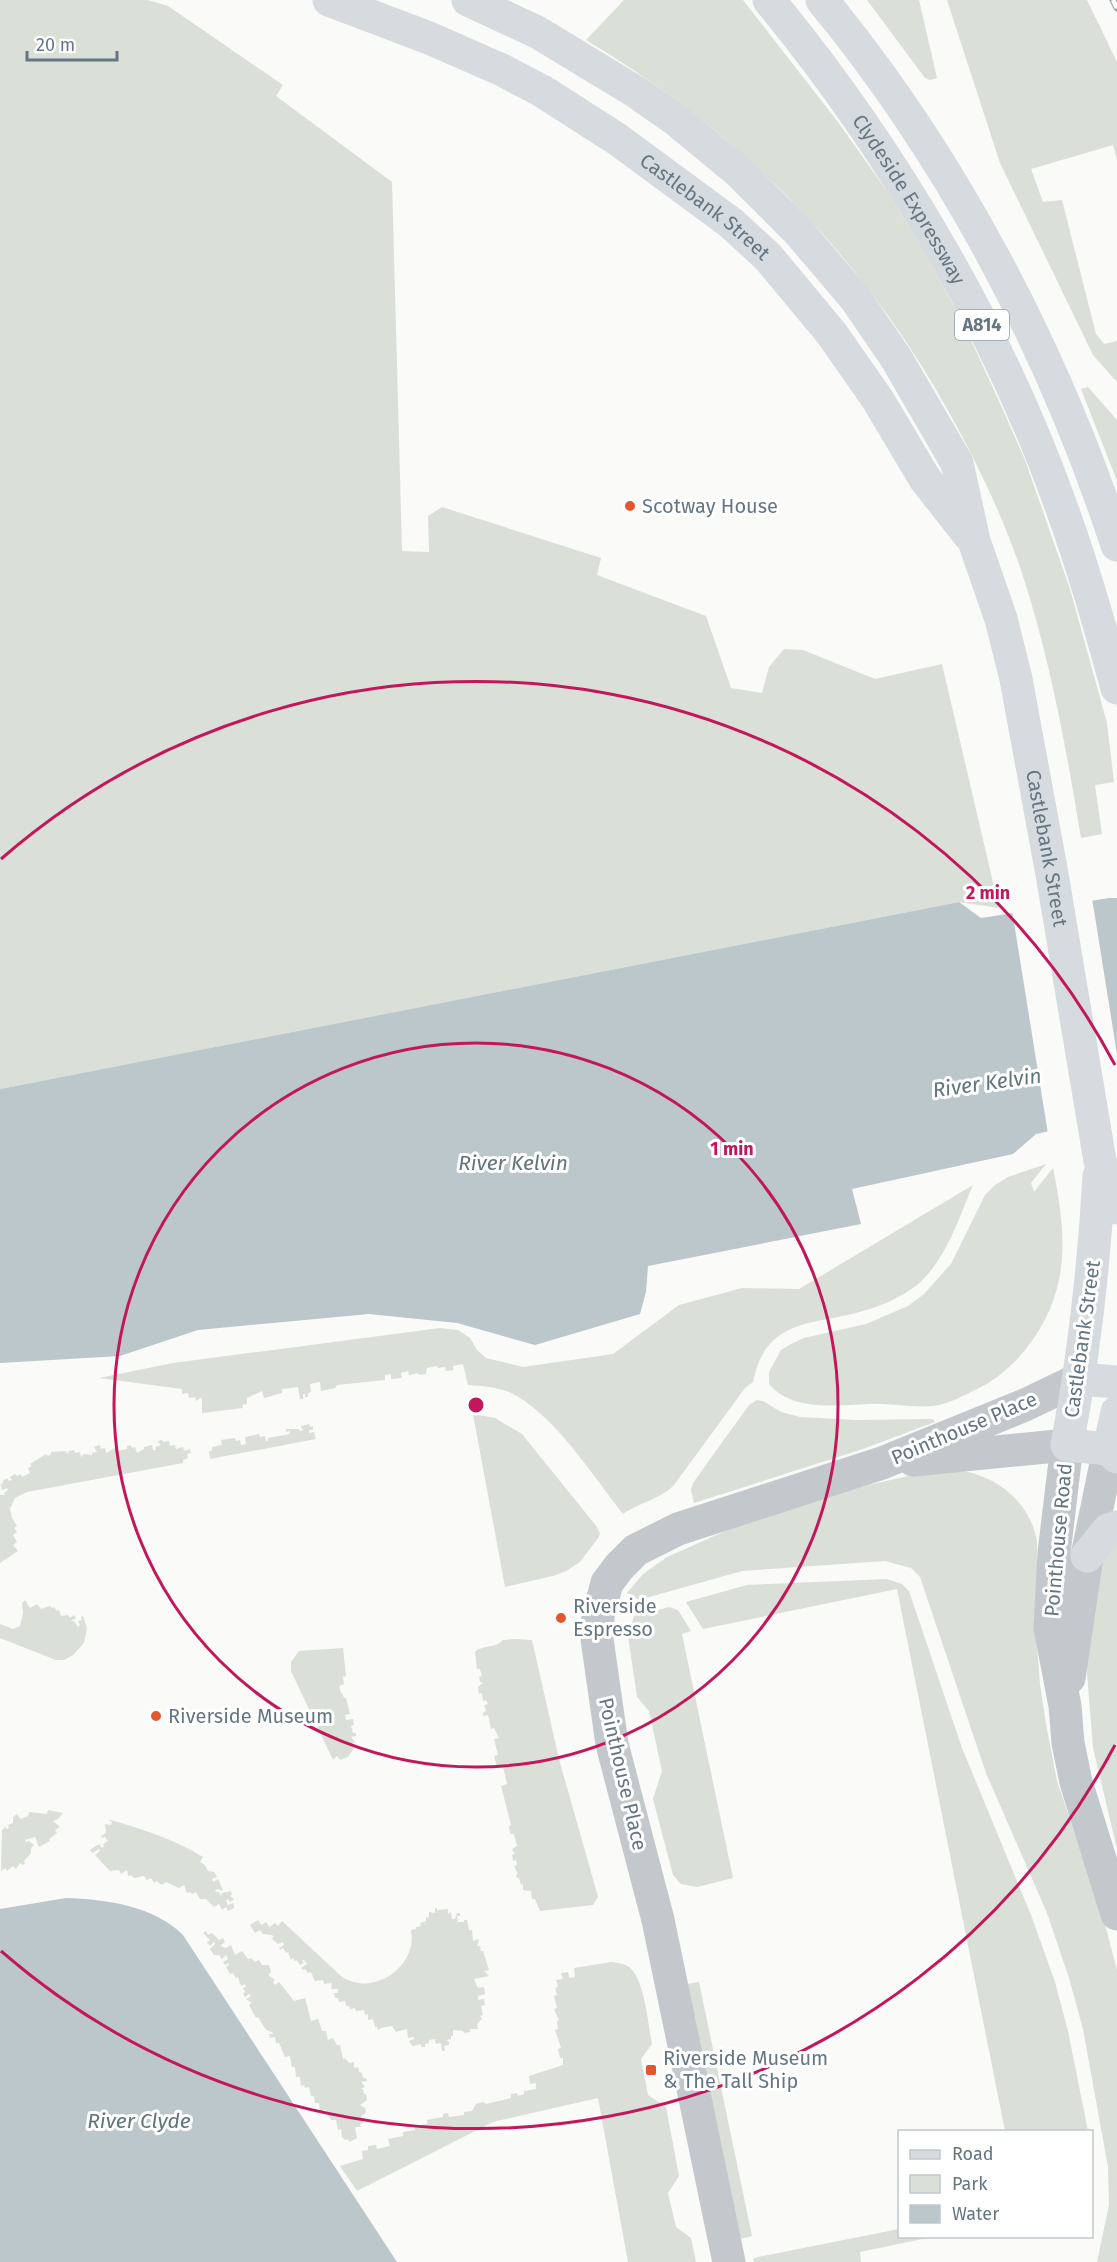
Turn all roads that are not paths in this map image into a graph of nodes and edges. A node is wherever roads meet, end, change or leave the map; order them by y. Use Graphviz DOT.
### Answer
graph roads {
  1 [pos="329,0"];
  2 [pos="769,0"];
  3 [pos="822,0"];
  4 [pos="479,3"];
  5 [pos="375,7"];
  6 [pos="864,311"];
  7 [pos="832,334"];
  8 [pos="974,542"];
  9 [pos="1117,545"];
  10 [pos="1117,688"];
  11 [pos="1100,1161"];
  12 [pos="1117,1208"];
  13 [pos="1080,1378"];
  14 [pos="1117,1382"];
  15 [pos="1117,1412"];
  16 [pos="1066,1445"];
  17 [pos="1113,1453"];
  18 [pos="882,1463"];
  19 [pos="1117,1527"];
  20 [pos="1087,1556"];
  21 [pos="1065,1706"];
  22 [pos="1117,1914"];
  23 [pos="729,2262"];
  1 -- 5 [label="main road, Castlebank Street"];
  2 -- 10 [label="main road, Clydeside Expressway / A814"];
  3 -- 9 [label="main road, A814"];
  4 -- 6 [label="main road, Castlebank Street"];
  5 -- 7 [label="main road, Castlebank Street"];
  6 -- 7 [label="main road"];
  6 -- 8 [label="main road, Castlebank Street"];
  7 -- 8 [label="main road, Castlebank Street"];
  8 -- 11 [label="main road, Castlebank Street"];
  11 -- 12 [label="main road, Castlebank Street"];
  11 -- 13 [label="main road, Castlebank Street"];
  13 -- 14 [label="main road"];
  13 -- 16 [label="main road, Castlebank Street"];
  13 -- 18 [label="street, Pointhouse Place"];
  15 -- 17 [label="main road"];
  16 -- 17 [label="main road"];
  16 -- 18 [label="street, Pointhouse Place"];
  16 -- 21 [label="street, Pointhouse Road"];
  17 -- 20 [label="street, Pointhouse Road"];
  18 -- 23 [label="street, Pointhouse Place"];
  19 -- 20 [label="main road"];
  20 -- 21 [label="street, Pointhouse Road"];
  21 -- 22 [label="street, Pointhouse Road"];
}
